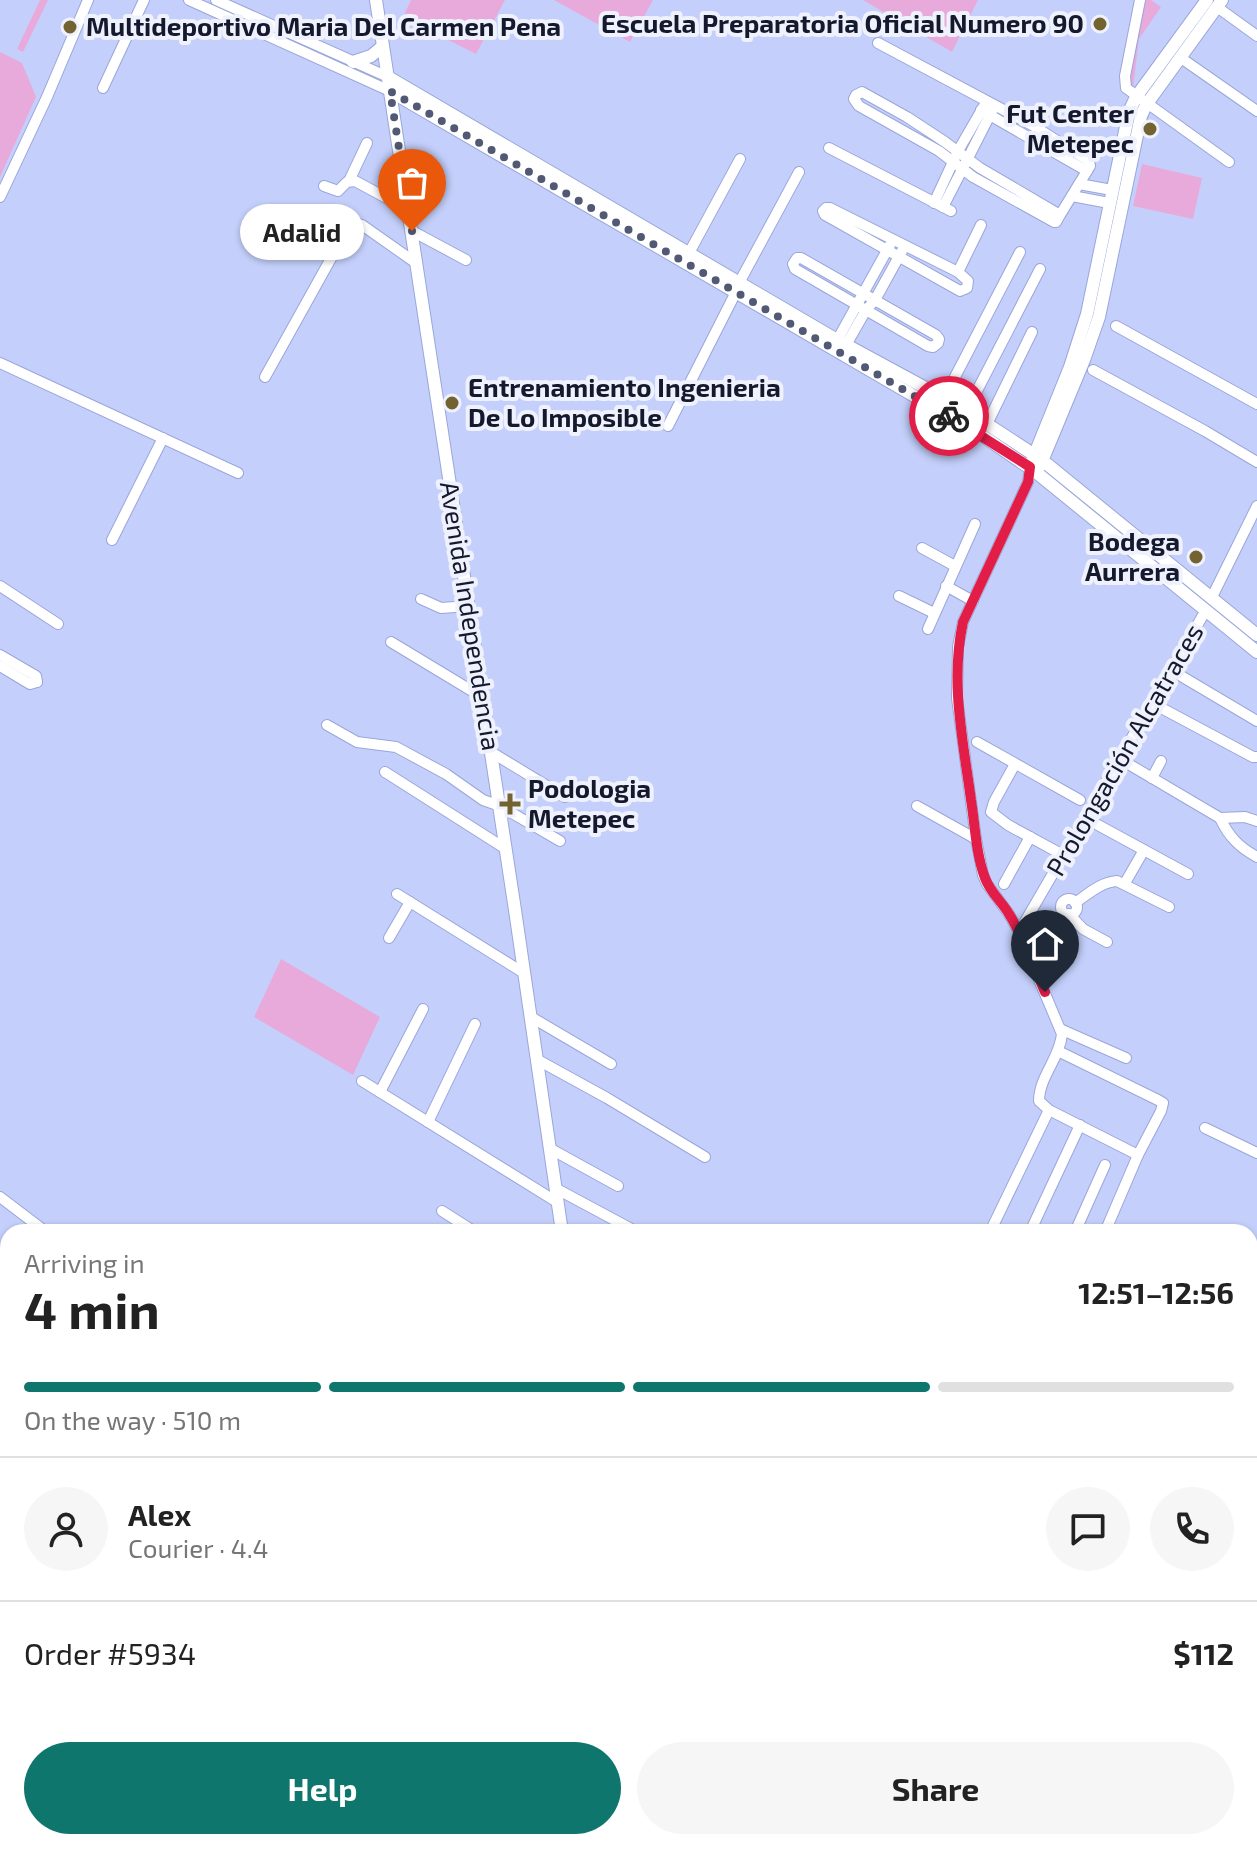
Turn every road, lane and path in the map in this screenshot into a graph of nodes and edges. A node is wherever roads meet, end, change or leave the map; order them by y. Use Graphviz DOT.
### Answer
graph roads {
  1 [pos="88,0"];
  2 [pos="144,0"];
  3 [pos="189,0"];
  4 [pos="216,0"];
  5 [pos="376,0"];
  6 [pos="1140,0"];
  7 [pos="1215,2"];
  8 [pos="1195,27"];
  9 [pos="1257,36"];
  10 [pos="878,43"];
  11 [pos="383,46"];
  12 [pos="1181,58"];
  13 [pos="353,62"];
  14 [pos="388,77"];
  15 [pos="103,88"];
  16 [pos="390,91"];
  17 [pos="1141,101"];
  18 [pos="988,107"];
  19 [pos="1257,111"];
  20 [pos="907,117"];
  21 [pos="900,128"];
  22 [pos="367,143"];
  23 [pos="829,148"];
  24 [pos="740,159"];
  25 [pos="960,160"];
  26 [pos="1229,162"];
  27 [pos="799,172"];
  28 [pos="349,181"];
  29 [pos="1079,184"];
  30 [pos="324,186"];
  31 [pos="1072,196"];
  32 [pos="0,197"];
  33 [pos="1110,197"];
  34 [pos="409,210"];
  35 [pos="981,225"];
  36 [pos="412,231"];
  37 [pos="890,245"];
  38 [pos="905,246"];
  39 [pos="1020,252"];
  40 [pos="689,253"];
  41 [pos="899,257"];
  42 [pos="466,260"];
  43 [pos="416,263"];
  44 [pos="1040,269"];
  45 [pos="958,272"];
  46 [pos="738,287"];
  47 [pos="863,294"];
  48 [pos="875,300"];
  49 [pos="862,307"];
  50 [pos="1093,315"];
  51 [pos="1116,326"];
  52 [pos="1032,332"];
  53 [pos="839,345"];
  54 [pos="0,363"];
  55 [pos="1093,370"];
  56 [pos="265,377"];
  57 [pos="944,398"];
  58 [pos="1257,404"];
  59 [pos="966,412"];
  60 [pos="987,424"];
  61 [pos="668,426"];
  62 [pos="163,438"];
  63 [pos="1257,462"];
  64 [pos="1034,467"];
  65 [pos="238,473"];
  66 [pos="1257,506"];
  67 [pos="975,524"];
  68 [pos="112,540"];
  69 [pos="922,548"];
  70 [pos="955,566"];
  71 [pos="0,586"];
  72 [pos="946,586"];
  73 [pos="899,596"];
  74 [pos="1212,597"];
  75 [pos="421,599"];
  76 [pos="973,601"];
  77 [pos="469,606"];
  78 [pos="1206,610"];
  79 [pos="934,613"];
  80 [pos="58,624"];
  81 [pos="928,629"];
  82 [pos="1257,635"];
  83 [pos="391,642"];
  84 [pos="1257,652"];
  85 [pos="0,655"];
  86 [pos="0,666"];
  87 [pos="1171,670"];
  88 [pos="482,697"];
  89 [pos="1152,703"];
  90 [pos="1257,721"];
  91 [pos="327,725"];
  92 [pos="977,742"];
  93 [pos="491,752"];
  94 [pos="1120,759"];
  95 [pos="1256,760"];
  96 [pos="1161,761"];
  97 [pos="1015,764"];
  98 [pos="385,772"];
  99 [pos="1152,778"];
  100 [pos="565,797"];
  101 [pos="1080,800"];
  102 [pos="500,806"];
  103 [pos="917,806"];
  104 [pos="1220,818"];
  105 [pos="1257,821"];
  106 [pos="1098,825"];
  107 [pos="1030,837"];
  108 [pos="976,839"];
  109 [pos="560,841"];
  110 [pos="506,849"];
  111 [pos="1144,850"];
  112 [pos="1063,855"];
  113 [pos="1257,857"];
  114 [pos="1188,874"];
  115 [pos="1125,883"];
  116 [pos="1004,884"];
  117 [pos="1042,893"];
  118 [pos="397,894"];
  119 [pos="410,902"];
  120 [pos="1062,903"];
  121 [pos="1075,903"];
  122 [pos="1169,907"];
  123 [pos="1069,914"];
  124 [pos="1019,932"];
  125 [pos="389,938"];
  126 [pos="1107,942"];
  127 [pos="524,973"];
  128 [pos="423,1009"];
  129 [pos="531,1017"];
  130 [pos="475,1024"];
  131 [pos="1060,1029"];
  132 [pos="1058,1051"];
  133 [pos="1126,1058"];
  134 [pos="536,1059"];
  135 [pos="611,1064"];
  136 [pos="362,1081"];
  137 [pos="380,1092"];
  138 [pos="1049,1110"];
  139 [pos="428,1122"];
  140 [pos="1080,1125"];
  141 [pos="1205,1128"];
  142 [pos="549,1148"];
  143 [pos="1257,1153"];
  144 [pos="1138,1155"];
  145 [pos="705,1157"];
  146 [pos="1105,1165"];
  147 [pos="618,1186"];
  148 [pos="556,1195"];
  149 [pos="0,1197"];
  150 [pos="442,1211"];
  151 [pos="35,1224"];
  152 [pos="462,1224"];
  153 [pos="561,1224"];
  154 [pos="619,1224"];
  155 [pos="994,1224"];
  156 [pos="1034,1224"];
  157 [pos="1079,1224"];
  158 [pos="1109,1224"];
  1 -- 32 [label="street"];
  2 -- 15 [label="street"];
  3 -- 16 [label="street"];
  4 -- 13 [label="street"];
  5 -- 11 [label="street, Avenida Independencia"];
  6 -- 17 [label="street"];
  7 -- 8 [label="street"];
  7 -- 9 [label="street"];
  8 -- 12 [label="street"];
  8 -- 17 [label="street"];
  10 -- 18 [label="street"];
  11 -- 13 [label="street"];
  11 -- 14 [label="street, Avenida Independencia"];
  12 -- 17 [label="street"];
  12 -- 19 [label="street"];
  13 -- 14 [label="street"];
  14 -- 16 [label="street, Avenida Independencia"];
  14 -- 40 [label="street"];
  16 -- 34 [label="street, Avenida Independencia"];
  16 -- 46 [label="street"];
  17 -- 26 [label="street"];
  17 -- 33 [label="street"];
  17 -- 50 [label="street"];
  18 -- 25 [label="street"];
  18 -- 29 [label="street"];
  20 -- 21 [label="street"];
  20 -- 21 [label="street"];
  20 -- 25 [label="street"];
  21 -- 25 [label="street"];
  22 -- 28 [label="street"];
  23 -- 25 [label="street"];
  24 -- 40 [label="street"];
  25 -- 31 [label="street"];
  27 -- 46 [label="street"];
  28 -- 30 [label="street"];
  28 -- 34 [label="street"];
  29 -- 31 [label="street"];
  29 -- 33 [label="street"];
  31 -- 33 [label="street"];
  33 -- 50 [label="street"];
  34 -- 36 [label="street, Avenida Independencia"];
  35 -- 45 [label="street"];
  36 -- 42 [label="street"];
  36 -- 43 [label="street, Avenida Independencia"];
  37 -- 37 [label="street"];
  37 -- 38 [label="street"];
  37 -- 41 [label="street"];
  37 -- 47 [label="street"];
  38 -- 41 [label="street"];
  38 -- 45 [label="street"];
  39 -- 57 [label="street"];
  40 -- 46 [label="street"];
  41 -- 45 [label="street"];
  41 -- 48 [label="street"];
  43 -- 56 [label="street"];
  43 -- 77 [label="street, Avenida Independencia"];
  44 -- 59 [label="street"];
  46 -- 53 [label="street"];
  46 -- 61 [label="street"];
  47 -- 48 [label="street"];
  47 -- 49 [label="street"];
  47 -- 49 [label="street"];
  48 -- 49 [label="street"];
  48 -- 49 [label="street"];
  49 -- 53 [label="street"];
  50 -- 64 [label="street"];
  51 -- 58 [label="street"];
  52 -- 60 [label="street"];
  53 -- 57 [label="street"];
  53 -- 64 [label="street"];
  54 -- 62 [label="street"];
  55 -- 63 [label="street"];
  57 -- 59 [label="street"];
  59 -- 60 [label="street"];
  60 -- 64 [label="street"];
  62 -- 65 [label="street"];
  62 -- 68 [label="street"];
  64 -- 74 [label="street"];
  64 -- 76 [label="street"];
  64 -- 78 [label="street"];
  66 -- 74 [label="street"];
  67 -- 70 [label="street"];
  69 -- 70 [label="street"];
  70 -- 72 [label="street"];
  71 -- 80 [label="street"];
  72 -- 76 [label="street"];
  72 -- 79 [label="street"];
  73 -- 79 [label="street"];
  74 -- 82 [label="street"];
  75 -- 77 [label="street"];
  76 -- 108 [label="street"];
  77 -- 88 [label="street, Avenida Independencia"];
  78 -- 84 [label="street"];
  78 -- 87 [label="street, Prolongación Alcatraces"];
  79 -- 81 [label="street"];
  83 -- 88 [label="street"];
  85 -- 86 [label="street"];
  87 -- 89 [label="street, Prolongación Alcatraces"];
  87 -- 90 [label="street"];
  88 -- 93 [label="street, Avenida Independencia"];
  89 -- 94 [label="street, Prolongación Alcatraces"];
  89 -- 95 [label="street"];
  91 -- 102 [label="street"];
  92 -- 97 [label="street"];
  93 -- 100 [label="street"];
  93 -- 102 [label="street, Avenida Independencia"];
  94 -- 99 [label="street"];
  94 -- 112 [label="street, Prolongación Alcatraces"];
  96 -- 99 [label="street"];
  97 -- 101 [label="street"];
  97 -- 107 [label="street"];
  98 -- 110 [label="street"];
  99 -- 104 [label="street"];
  102 -- 109 [label="street"];
  102 -- 110 [label="street, Avenida Independencia"];
  103 -- 108 [label="street"];
  104 -- 105 [label="street"];
  104 -- 113 [label="street"];
  106 -- 111 [label="street"];
  107 -- 112 [label="street"];
  107 -- 116 [label="street"];
  108 -- 124 [label="street"];
  110 -- 127 [label="street, Avenida Independencia"];
  111 -- 114 [label="street"];
  111 -- 115 [label="street"];
  112 -- 117 [label="street, Prolongación Alcatraces"];
  115 -- 121 [label="street"];
  115 -- 122 [label="street"];
  117 -- 120 [label="street"];
  117 -- 124 [label="street, Prolongación Alcatraces"];
  118 -- 119 [label="street"];
  119 -- 125 [label="street"];
  119 -- 127 [label="street"];
  120 -- 121 [label="street"];
  120 -- 123 [label="street"];
  121 -- 123 [label="street"];
  123 -- 126 [label="street"];
  124 -- 131 [label="street"];
  127 -- 129 [label="street, Avenida Independencia"];
  128 -- 137 [label="street"];
  129 -- 134 [label="street, Avenida Independencia"];
  129 -- 135 [label="street"];
  130 -- 139 [label="street"];
  131 -- 132 [label="street"];
  131 -- 133 [label="street"];
  132 -- 138 [label="street"];
  132 -- 144 [label="street"];
  134 -- 142 [label="street, Avenida Independencia"];
  134 -- 145 [label="street"];
  136 -- 137 [label="street"];
  137 -- 139 [label="street"];
  138 -- 140 [label="street"];
  138 -- 155 [label="street"];
  139 -- 148 [label="street"];
  140 -- 144 [label="street"];
  140 -- 156 [label="street"];
  141 -- 143 [label="street"];
  142 -- 147 [label="street"];
  142 -- 148 [label="street, Avenida Independencia"];
  144 -- 158 [label="street"];
  146 -- 157 [label="street"];
  148 -- 153 [label="street, Avenida Independencia"];
  148 -- 154 [label="street"];
  149 -- 151 [label="street"];
  150 -- 152 [label="street"];
}
